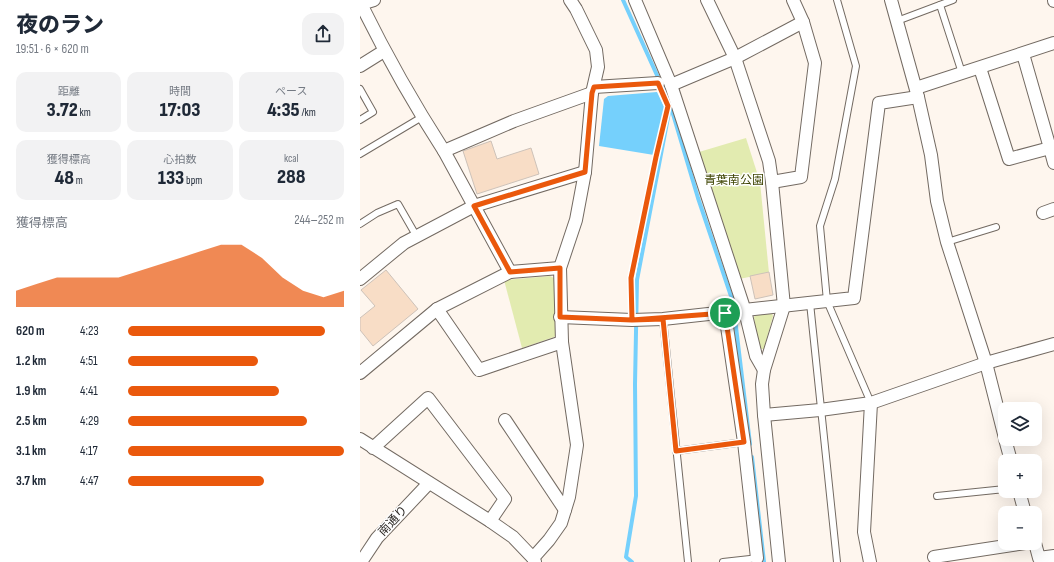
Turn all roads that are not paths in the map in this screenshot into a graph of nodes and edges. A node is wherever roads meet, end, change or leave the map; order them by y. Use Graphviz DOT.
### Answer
graph roads {
  1 [pos="374,0"];
  2 [pos="570,0"];
  3 [pos="635,0"];
  4 [pos="707,0"];
  5 [pos="793,0"];
  6 [pos="837,0"];
  7 [pos="891,0"];
  8 [pos="953,0"];
  9 [pos="360,4"];
  10 [pos="940,5"];
  11 [pos="897,21"];
  12 [pos="803,22"];
  13 [pos="1054,44"];
  14 [pos="384,51"];
  15 [pos="1023,54"];
  16 [pos="734,58"];
  17 [pos="360,66"];
  18 [pos="980,68"];
  19 [pos="962,73"];
  20 [pos="658,83"];
  21 [pos="671,85"];
  22 [pos="360,89"];
  23 [pos="593,90"];
  24 [pos="917,93"];
  25 [pos="422,117"];
  26 [pos="360,120"];
  27 [pos="1050,148"];
  28 [pos="444,151"];
  29 [pos="360,154"];
  30 [pos="1054,163"];
  31 [pos="585,172"];
  32 [pos="772,182"];
  33 [pos="474,206"];
  34 [pos="360,224"];
  35 [pos="996,227"];
  36 [pos="417,237"];
  37 [pos="947,242"];
  38 [pos="560,268"];
  39 [pos="510,272"];
  40 [pos="362,274"];
  41 [pos="827,302"];
  42 [pos="810,303"];
  43 [pos="784,306"];
  44 [pos="436,309"];
  45 [pos="735,312"];
  46 [pos="560,317"];
  47 [pos="663,319"];
  48 [pos="562,342"];
  49 [pos="1054,344"];
  50 [pos="986,363"];
  51 [pos="764,370"];
  52 [pos="360,373"];
  53 [pos="871,403"];
  54 [pos="820,410"];
  55 [pos="998,410"];
  56 [pos="764,415"];
  57 [pos="505,420"];
  58 [pos="360,440"];
  59 [pos="744,442"];
  60 [pos="373,448"];
  61 [pos="676,451"];
  62 [pos="429,483"];
  63 [pos="998,490"];
  64 [pos="937,496"];
  65 [pos="565,510"];
  66 [pos="490,521"];
  67 [pos="998,547"];
  68 [pos="1036,550"];
  69 [pos="1054,556"];
  70 [pos="934,557"];
  71 [pos="769,558"];
  72 [pos="534,560"];
  73 [pos="361,562"];
  74 [pos="688,562"];
  75 [pos="723,562"];
  76 [pos="837,562"];
  77 [pos="870,562"];
  1 -- 9 [label="street"];
  2 -- 23 [label="street"];
  3 -- 21 [label="street"];
  4 -- 16 [label="street"];
  5 -- 12 [label="street"];
  6 -- 41 [label="lane"];
  7 -- 11 [label="street"];
  8 -- 10 [label="lane"];
  9 -- 14 [label="street"];
  10 -- 11 [label="lane"];
  10 -- 19 [label="lane"];
  11 -- 24 [label="street"];
  12 -- 16 [label="street"];
  12 -- 32 [label="street"];
  13 -- 15 [label="street"];
  14 -- 17 [label="street"];
  14 -- 25 [label="street"];
  15 -- 18 [label="street"];
  15 -- 27 [label="street"];
  16 -- 21 [label="street"];
  16 -- 32 [label="street"];
  18 -- 19 [label="street"];
  18 -- 27 [label="street"];
  19 -- 24 [label="street"];
  20 -- 23 [label="street"];
  21 -- 45 [label="street"];
  22 -- 26 [label="lane"];
  23 -- 28 [label="street"];
  23 -- 31 [label="street"];
  24 -- 37 [label="street"];
  24 -- 41 [label="street"];
  25 -- 28 [label="street"];
  25 -- 29 [label="lane"];
  27 -- 30 [label="street"];
  28 -- 33 [label="street"];
  31 -- 33 [label="street"];
  31 -- 38 [label="street"];
  32 -- 43 [label="street"];
  33 -- 36 [label="street"];
  33 -- 39 [label="street"];
  34 -- 36 [label="lane"];
  35 -- 37 [label="lane"];
  36 -- 40 [label="street"];
  37 -- 50 [label="street"];
  38 -- 39 [label="street"];
  38 -- 46 [label="street"];
  39 -- 44 [label="street"];
  41 -- 42 [label="street"];
  41 -- 53 [label="lane"];
  42 -- 43 [label="street"];
  42 -- 54 [label="lane"];
  43 -- 45 [label="street"];
  43 -- 51 [label="street"];
  44 -- 48 [label="street"];
  44 -- 52 [label="street"];
  45 -- 47 [label="street"];
  45 -- 51 [label="street"];
  45 -- 59 [label="street"];
  46 -- 47 [label="street"];
  46 -- 48 [label="street"];
  47 -- 61 [label="lane"];
  48 -- 65 [label="street"];
  49 -- 50 [label="street"];
  50 -- 53 [label="street"];
  50 -- 55 [label="street"];
  51 -- 56 [label="street"];
  53 -- 54 [label="street"];
  53 -- 77 [label="street"];
  54 -- 56 [label="street"];
  54 -- 76 [label="lane"];
  56 -- 71 [label="street"];
  57 -- 65 [label="street"];
  58 -- 60 [label="street"];
  59 -- 61 [label="lane"];
  59 -- 71 [label="street"];
  60 -- 62 [label="street"];
  60 -- 66 [label="street"];
  61 -- 74 [label="lane"];
  62 -- 66 [label="street"];
  62 -- 73 [label="street, 南通り"];
  63 -- 64 [label="lane"];
  65 -- 72 [label="street"];
  66 -- 72 [label="street"];
  67 -- 70 [label="street"];
  68 -- 69 [label="street"];
  71 -- 75 [label="lane"];
}
